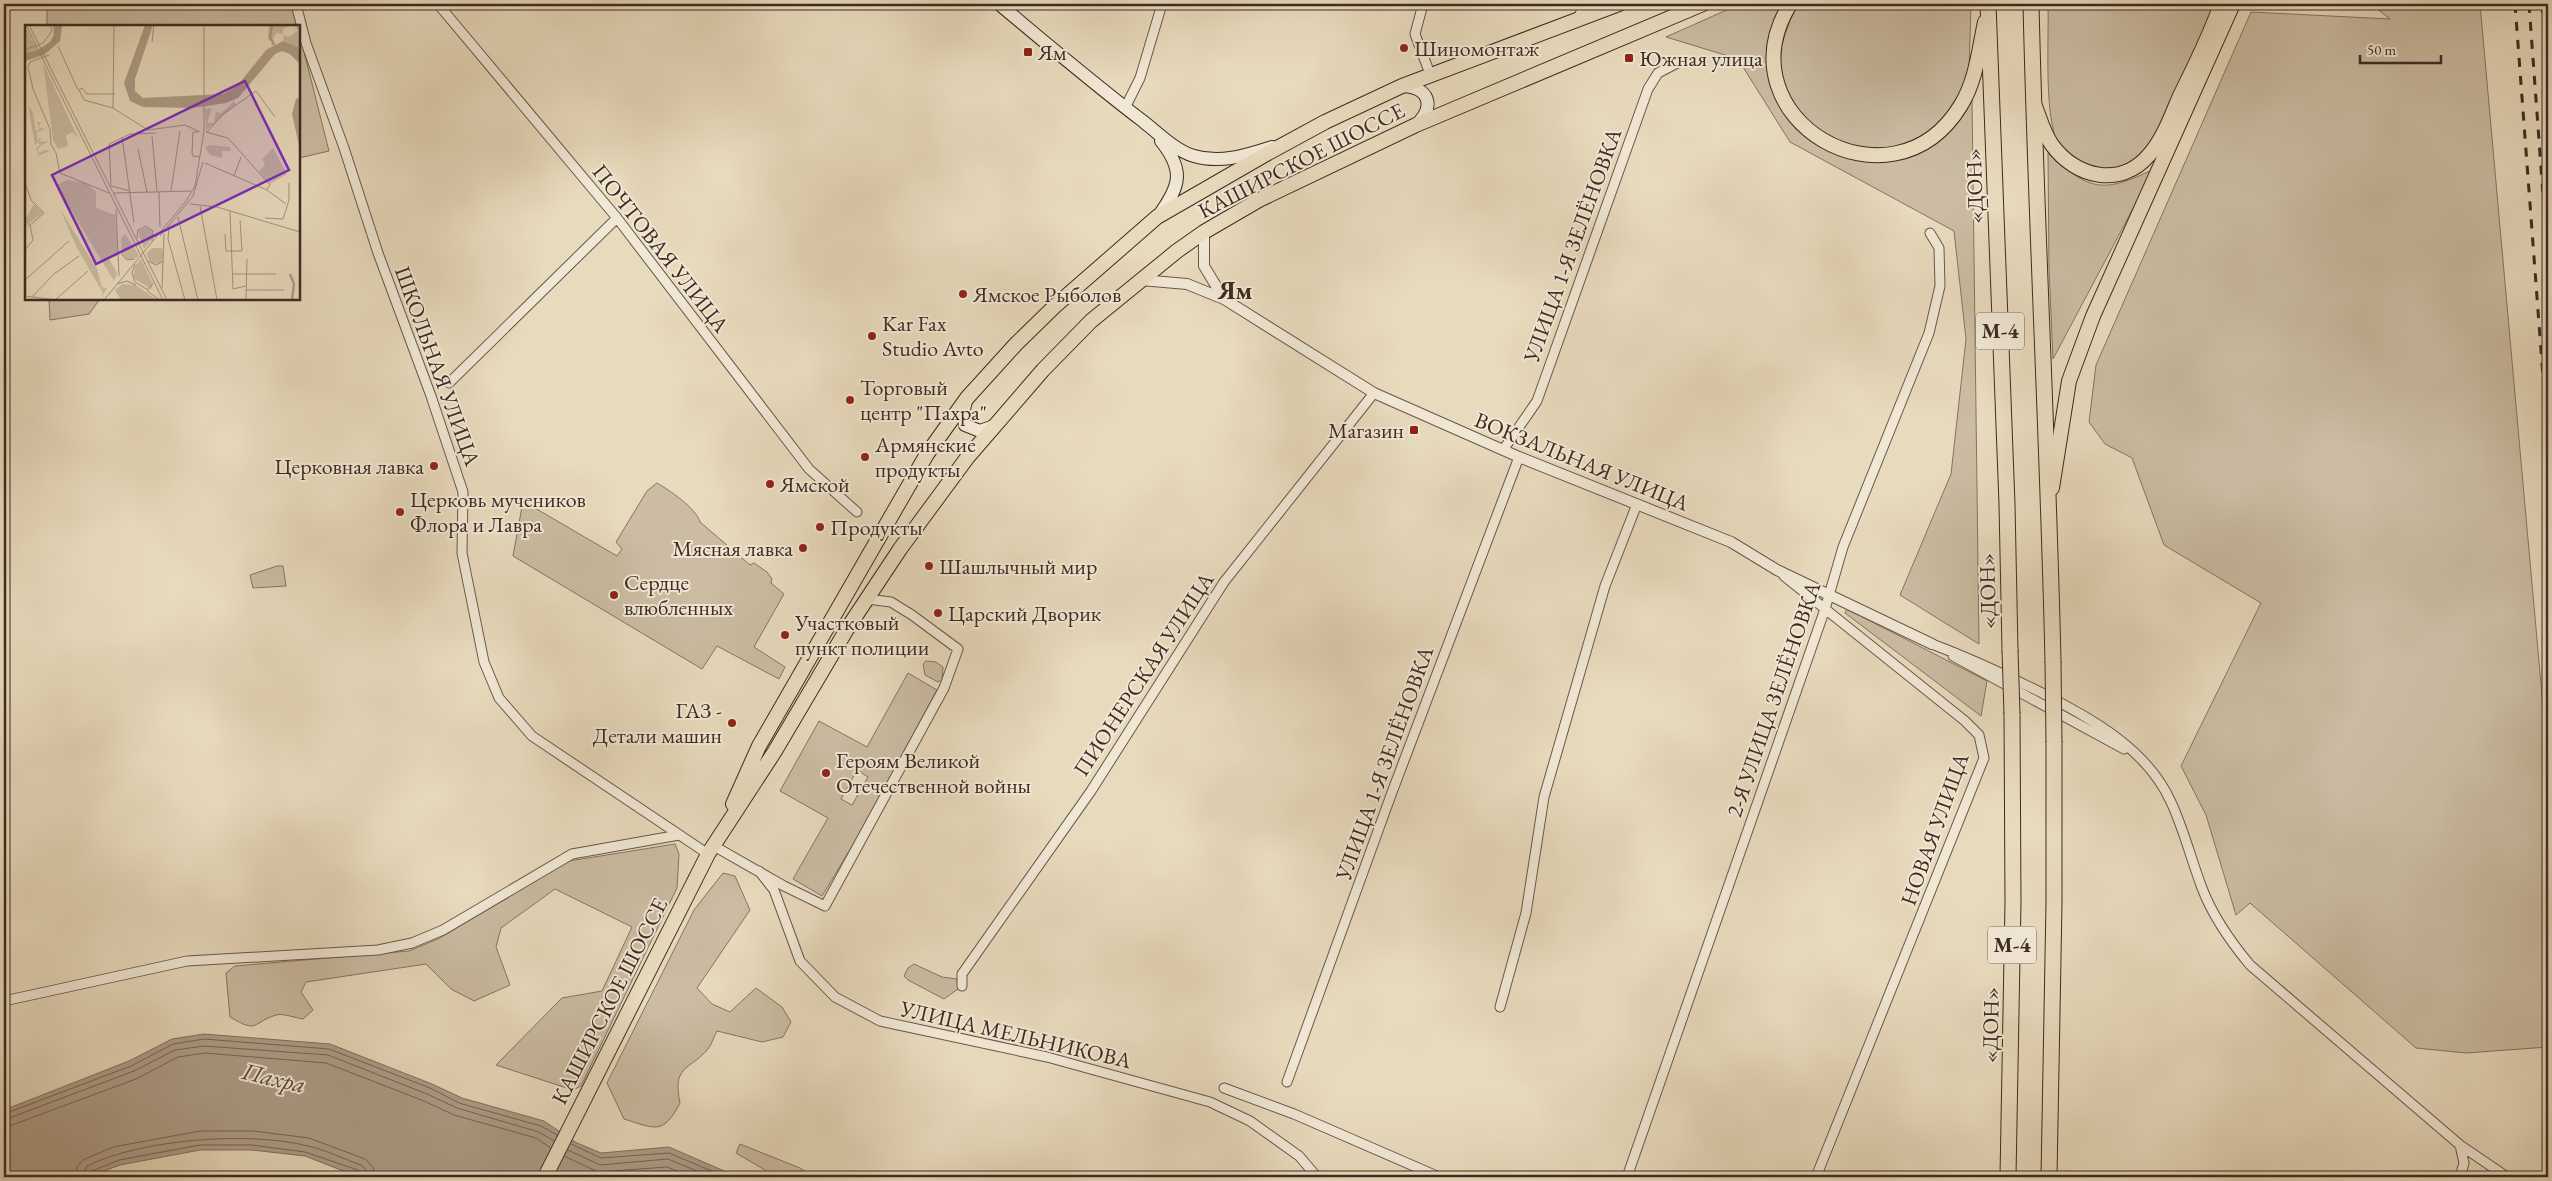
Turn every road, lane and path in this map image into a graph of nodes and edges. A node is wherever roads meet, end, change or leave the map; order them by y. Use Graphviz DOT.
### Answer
graph roads {
  1 [pos="296,4"];
  2 [pos="438,4"];
  3 [pos="999,4"];
  4 [pos="1162,4"];
  5 [pos="1423,4"];
  6 [pos="1585,4"];
  7 [pos="1609,4"];
  8 [pos="1619,4"];
  9 [pos="1704,4"];
  10 [pos="1790,4"];
  11 [pos="2031,4"];
  12 [pos="2221,4"];
  13 [pos="2233,4"];
  14 [pos="1988,8"];
  15 [pos="1595,13"];
  16 [pos="1577,20"];
  17 [pos="1681,61"];
  18 [pos="1430,74"];
  19 [pos="1402,86"];
  20 [pos="2034,103"];
  21 [pos="1125,108"];
  22 [pos="1146,124"];
  23 [pos="1416,125"];
  24 [pos="1291,140"];
  25 [pos="1157,217"];
  26 [pos="617,218"];
  27 [pos="1204,232"];
  28 [pos="1930,233"];
  29 [pos="1141,280"];
  30 [pos="1224,299"];
  31 [pos="449,383"];
  32 [pos="1374,393"];
  33 [pos="967,398"];
  34 [pos="994,426"];
  35 [pos="1503,450"];
  36 [pos="1519,457"];
  37 [pos="1637,504"];
  38 [pos="2050,509"];
  39 [pos="857,512"];
  40 [pos="1778,570"];
  41 [pos="1829,593"];
  42 [pos="867,599"];
  43 [pos="1825,609"];
  44 [pos="1932,644"];
  45 [pos="679,835"];
  46 [pos="711,850"];
  47 [pos="759,871"];
  48 [pos="962,986"];
  49 [pos="4,1001"];
  50 [pos="1500,1007"];
  51 [pos="1287,1082"];
  52 [pos="1224,1088"];
  53 [pos="2460,1145"];
  54 [pos="545,1177"];
  55 [pos="1317,1177"];
  56 [pos="1439,1177"];
  57 [pos="1628,1177"];
  58 [pos="1816,1177"];
  59 [pos="2008,1177"];
  60 [pos="2049,1177"];
  61 [pos="2460,1177"];
  62 [pos="2507,1177"];
  1 -- 45 [label="street, ШКОЛЬНАЯ УЛИЦА"];
  2 -- 26 [label="street, ПОЧТОВАЯ УЛИЦА"];
  3 -- 21 [label="main road"];
  4 -- 21 [label="street"];
  5 -- 18 [label="street"];
  6 -- 16 [label="street"];
  7 -- 15 [label="main road"];
  8 -- 15 [label="main road, КАШИРСКОЕ ШОССЕ"];
  9 -- 23 [label="main road, КАШИРСКОЕ ШОССЕ"];
  10 -- 14 [label="main road"];
  11 -- 20 [label="highway, М-4"];
  12 -- 20 [label="main road"];
  13 -- 38 [label="main road"];
  14 -- 59 [label="highway, «ДОН» / М-4, bridge"];
  15 -- 16 [label="main road, КАШИРСКОЕ ШОССЕ"];
  16 -- 18 [label="main road, КАШИРСКОЕ ШОССЕ"];
  17 -- 35 [label="street, УЛИЦА 1-Я ЗЕЛЁНОВКА"];
  18 -- 19 [label="main road, КАШИРСКОЕ ШОССЕ"];
  19 -- 23 [label="main road"];
  19 -- 24 [label="main road, КАШИРСКОЕ ШОССЕ"];
  20 -- 38 [label="highway, М-4"];
  21 -- 22 [label="main road"];
  22 -- 24 [label="main road"];
  22 -- 25 [label="main road"];
  23 -- 27 [label="main road, КАШИРСКОЕ ШОССЕ"];
  24 -- 25 [label="main road, КАШИРСКОЕ ШОССЕ"];
  25 -- 33 [label="main road, КАШИРСКОЕ ШОССЕ"];
  26 -- 31 [label="street"];
  26 -- 39 [label="street, ПОЧТОВАЯ УЛИЦА"];
  27 -- 29 [label="main road, КАШИРСКОЕ ШОССЕ"];
  27 -- 30 [label="street, ВОКЗАЛЬНАЯ УЛИЦА"];
  28 -- 41 [label="street, 2-Я УЛИЦА ЗЕЛЁНОВКА"];
  29 -- 30 [label="street, ВОКЗАЛЬНАЯ УЛИЦА"];
  29 -- 34 [label="main road, КАШИРСКОЕ ШОССЕ"];
  30 -- 32 [label="street, ВОКЗАЛЬНАЯ УЛИЦА"];
  32 -- 35 [label="street, ВОКЗАЛЬНАЯ УЛИЦА"];
  32 -- 48 [label="street, ПИОНЕРСКАЯ УЛИЦА"];
  33 -- 34 [label="main road"];
  33 -- 46 [label="main road, КАШИРСКОЕ ШОССЕ"];
  34 -- 42 [label="main road, КАШИРСКОЕ ШОССЕ"];
  35 -- 36 [label="street, ВОКЗАЛЬНАЯ УЛИЦА"];
  36 -- 37 [label="street, ВОКЗАЛЬНАЯ УЛИЦА"];
  36 -- 51 [label="street, УЛИЦА 1-Я ЗЕЛЁНОВКА"];
  37 -- 40 [label="street, ВОКЗАЛЬНАЯ УЛИЦА"];
  37 -- 50 [label="street"];
  38 -- 60 [label="highway, М-4, bridge"];
  40 -- 41 [label="street, ВОКЗАЛЬНАЯ УЛИЦА"];
  40 -- 43 [label="street, НОВАЯ УЛИЦА"];
  41 -- 43 [label="street, 2-Я УЛИЦА ЗЕЛЁНОВКА"];
  41 -- 44 [label="street, ВОКЗАЛЬНАЯ УЛИЦА"];
  42 -- 46 [label="main road, КАШИРСКОЕ ШОССЕ"];
  42 -- 47 [label="street, ШКОЛЬНАЯ УЛИЦА"];
  43 -- 57 [label="street, 2-Я УЛИЦА ЗЕЛЁНОВКА"];
  43 -- 58 [label="street, НОВАЯ УЛИЦА"];
  44 -- 53 [label="street"];
  45 -- 46 [label="street, ШКОЛЬНАЯ УЛИЦА"];
  45 -- 49 [label="street"];
  46 -- 47 [label="street, ШКОЛЬНАЯ УЛИЦА"];
  46 -- 54 [label="main road, КАШИРСКОЕ ШОССЕ"];
  47 -- 55 [label="street, УЛИЦА МЕЛЬНИКОВА"];
  52 -- 56 [label="street"];
  53 -- 61 [label="street"];
  53 -- 62 [label="street"];
}
